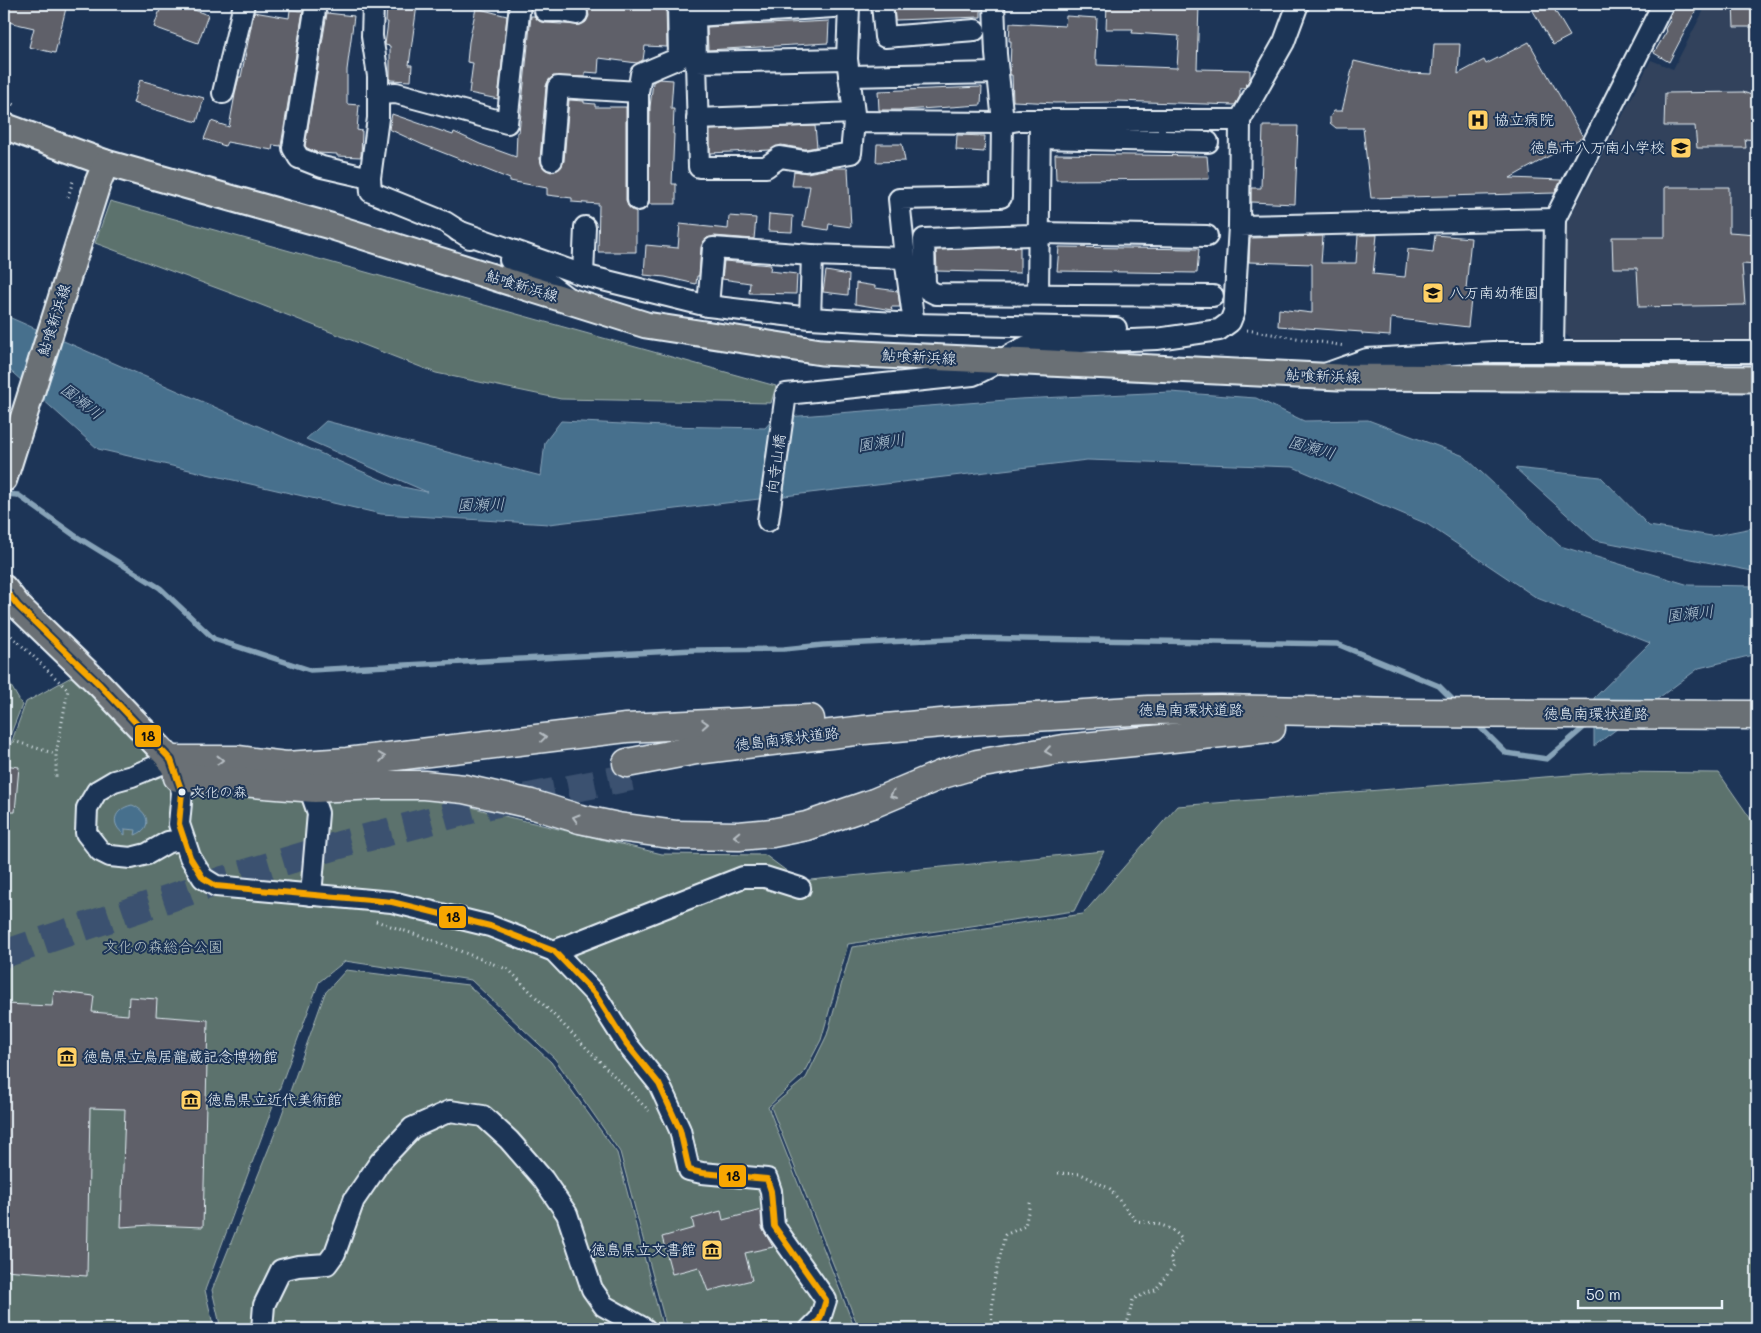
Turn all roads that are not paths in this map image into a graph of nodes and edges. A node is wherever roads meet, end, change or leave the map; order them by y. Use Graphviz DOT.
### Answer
graph roads {
  1 [pos="244,4"];
  2 [pos="316,4"];
  3 [pos="373,4"];
  4 [pos="520,4"];
  5 [pos="678,4"];
  6 [pos="882,4"];
  7 [pos="994,4"];
  8 [pos="1298,4"];
  9 [pos="1663,4"];
  10 [pos="849,5"];
  11 [pos="695,10"];
  12 [pos="975,30"];
  13 [pos="696,62"];
  14 [pos="848,68"];
  15 [pos="998,73"];
  16 [pos="638,92"];
  17 [pos="223,93"];
  18 [pos="378,94"];
  19 [pos="11,117"];
  20 [pos="854,118"];
  21 [pos="697,119"];
  22 [pos="1240,120"];
  23 [pos="1002,123"];
  24 [pos="1040,129"];
  25 [pos="1208,142"];
  26 [pos="552,160"];
  27 [pos="102,172"];
  28 [pos="370,178"];
  29 [pos="638,200"];
  30 [pos="1555,219"];
  31 [pos="1238,226"];
  32 [pos="584,228"];
  33 [pos="458,231"];
  34 [pos="1039,233"];
  35 [pos="1207,236"];
  36 [pos="812,255"];
  37 [pos="906,258"];
  38 [pos="583,275"];
  39 [pos="1038,294"];
  40 [pos="1213,296"];
  41 [pos="573,302"];
  42 [pos="708,306"];
  43 [pos="810,318"];
  44 [pos="914,324"];
  45 [pos="1219,330"];
  46 [pos="1553,352"];
  47 [pos="1757,352"];
  48 [pos="1002,360"];
  49 [pos="1318,376"];
  50 [pos="1757,379"];
  51 [pos="4,479"];
  52 [pos="769,517"];
  53 [pos="4,588"];
  54 [pos="1148,710"];
  55 [pos="1757,714"];
  56 [pos="1400,720"];
  57 [pos="1691,722"];
  58 [pos="1271,728"];
  59 [pos="1757,728"];
  60 [pos="175,769"];
  61 [pos="184,840"];
  62 [pos="800,888"];
  63 [pos="311,895"];
  64 [pos="554,951"];
  65 [pos="262,1329"];
  66 [pos="645,1329"];
  67 [pos="810,1329"];
  1 -- 17 [label="street"];
  2 -- 28 [label="street"];
  3 -- 18 [label="street"];
  4 -- 18 [label="street"];
  5 -- 16 [label="street"];
  6 -- 12 [label="street"];
  7 -- 15 [label="street"];
  8 -- 22 [label="street"];
  9 -- 30 [label="street"];
  10 -- 11 [label="street"];
  10 -- 14 [label="street"];
  11 -- 13 [label="street"];
  13 -- 14 [label="street"];
  13 -- 21 [label="street"];
  14 -- 15 [label="street"];
  14 -- 20 [label="street"];
  15 -- 23 [label="street"];
  16 -- 26 [label="street"];
  16 -- 29 [label="street"];
  18 -- 28 [label="street"];
  19 -- 27 [label="main road, 鮎喰新浜線"];
  20 -- 21 [label="street"];
  20 -- 21 [label="street"];
  20 -- 23 [label="street"];
  22 -- 24 [label="street"];
  22 -- 31 [label="street"];
  23 -- 24 [label="street"];
  23 -- 37 [label="street"];
  24 -- 25 [label="street"];
  24 -- 34 [label="street"];
  27 -- 41 [label="main road, 鮎喰新浜線"];
  27 -- 51 [label="main road, 鮎喰新浜線"];
  28 -- 33 [label="street"];
  30 -- 31 [label="street"];
  30 -- 46 [label="street"];
  31 -- 45 [label="street"];
  32 -- 38 [label="street"];
  33 -- 38 [label="street"];
  33 -- 41 [label="street"];
  34 -- 35 [label="street"];
  34 -- 39 [label="street"];
  34 -- 39 [label="street"];
  36 -- 37 [label="street"];
  36 -- 42 [label="street"];
  36 -- 43 [label="street"];
  37 -- 44 [label="street"];
  38 -- 42 [label="street"];
  39 -- 40 [label="street"];
  41 -- 48 [label="main road, 鮎喰新浜線"];
  42 -- 43 [label="street"];
  43 -- 44 [label="street"];
  44 -- 45 [label="street"];
  45 -- 48 [label="street"];
  46 -- 47 [label="street"];
  46 -- 49 [label="street"];
  48 -- 49 [label="main road, 鮎喰新浜線"];
  48 -- 52 [label="street, 向寺山橋"];
  49 -- 50 [label="main road, 鮎喰新浜線"];
  53 -- 60 [label="main road"];
  54 -- 56 [label="highway, 徳島南環状道路"];
  54 -- 58 [label="highway, 徳島南環状道路"];
  60 -- 54 [label="highway, one-way"];
  55 -- 57 [label="highway, 徳島南環状道路"];
  56 -- 57 [label="highway, 徳島南環状道路"];
  56 -- 58 [label="highway, 徳島南環状道路"];
  57 -- 59 [label="highway, 徳島南環状道路"];
  58 -- 60 [label="highway, one-way"];
  60 -- 61 [label="street"];
  60 -- 61 [label="street"];
  60 -- 63 [label="street"];
  61 -- 63 [label="street"];
  62 -- 64 [label="street"];
  63 -- 64 [label="street"];
  64 -- 67 [label="street"];
  65 -- 66 [label="street"];
}
